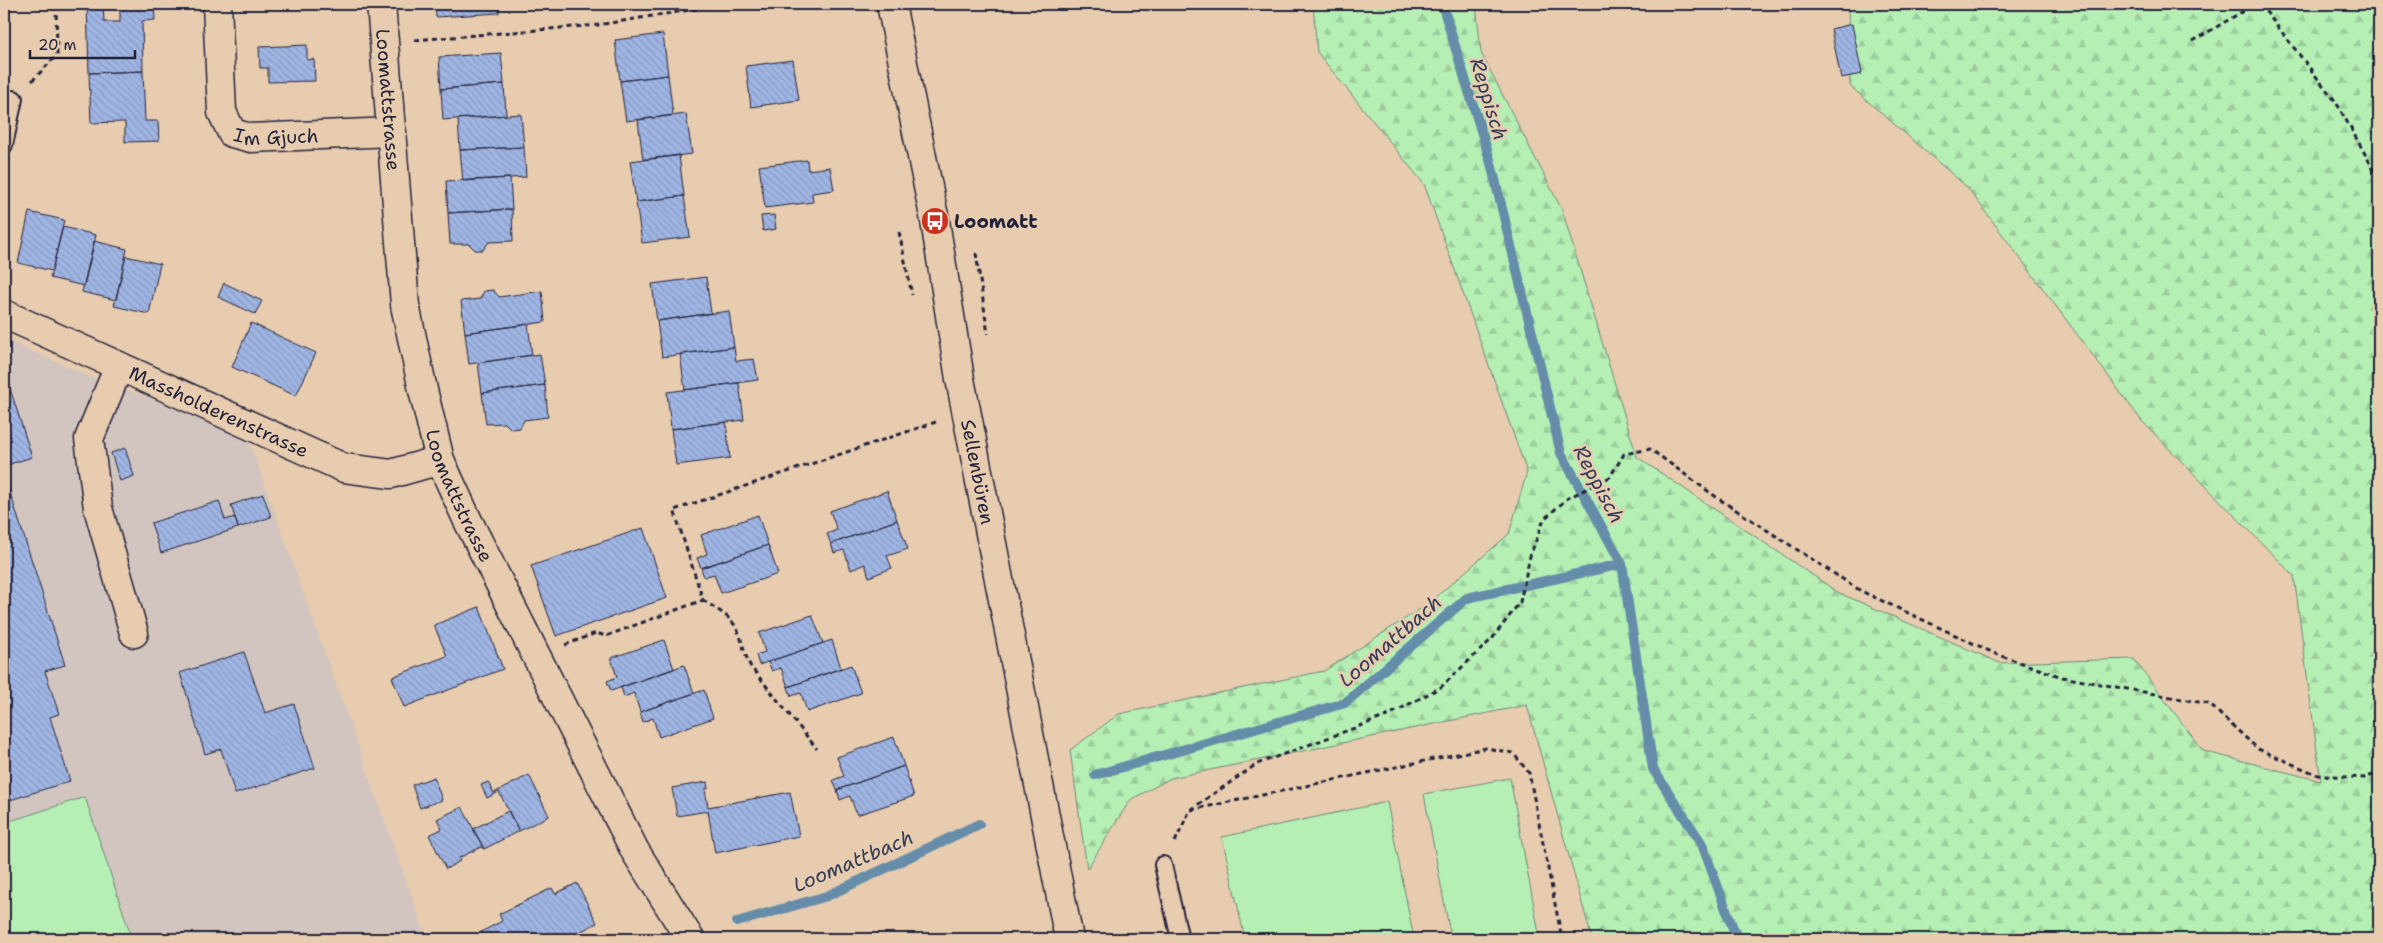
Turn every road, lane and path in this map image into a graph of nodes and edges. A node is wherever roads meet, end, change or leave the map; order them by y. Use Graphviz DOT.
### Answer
graph roads {
  1 [pos="56,4"];
  2 [pos="217,4"];
  3 [pos="382,4"];
  4 [pos="726,4"];
  5 [pos="891,4"];
  6 [pos="2255,4"];
  7 [pos="2260,4"];
  8 [pos="2192,41"];
  9 [pos="384,42"];
  10 [pos="14,99"];
  11 [pos="392,132"];
  12 [pos="4,145"];
  13 [pos="2379,179"];
  14 [pos="899,232"];
  15 [pos="912,298"];
  16 [pos="4,314"];
  17 [pos="119,366"];
  18 [pos="934,413"];
  19 [pos="440,460"];
  20 [pos="703,600"];
  21 [pos="134,633"];
  22 [pos="536,658"];
  23 [pos="816,749"];
  24 [pos="2379,773"];
  25 [pos="1190,810"];
  26 [pos="1164,865"];
  27 [pos="690,939"];
  28 [pos="1068,939"];
  29 [pos="1180,939"];
  30 [pos="1562,939"];
  1 -- 10 [label="path"];
  2 -- 11 [label="street, Im Gjuch"];
  3 -- 9 [label="street, Loomattstrasse"];
  4 -- 9 [label="path"];
  5 -- 28 [label="street, Sellenbüren"];
  6 -- 8 [label="path"];
  7 -- 13 [label="path"];
  9 -- 11 [label="street, Loomattstrasse"];
  10 -- 12 [label="lane"];
  11 -- 19 [label="street, Loomattstrasse"];
  14 -- 15 [label="path"];
  16 -- 17 [label="street, Massholderenstrasse"];
  17 -- 19 [label="street, Massholderenstrasse"];
  17 -- 21 [label="street"];
  18 -- 20 [label="path"];
  19 -- 22 [label="street, Loomattstrasse"];
  20 -- 22 [label="path"];
  20 -- 23 [label="path"];
  22 -- 27 [label="street, Loomattstrasse"];
  24 -- 25 [label="path"];
  25 -- 26 [label="path"];
  25 -- 30 [label="path"];
  26 -- 29 [label="lane"];
}
